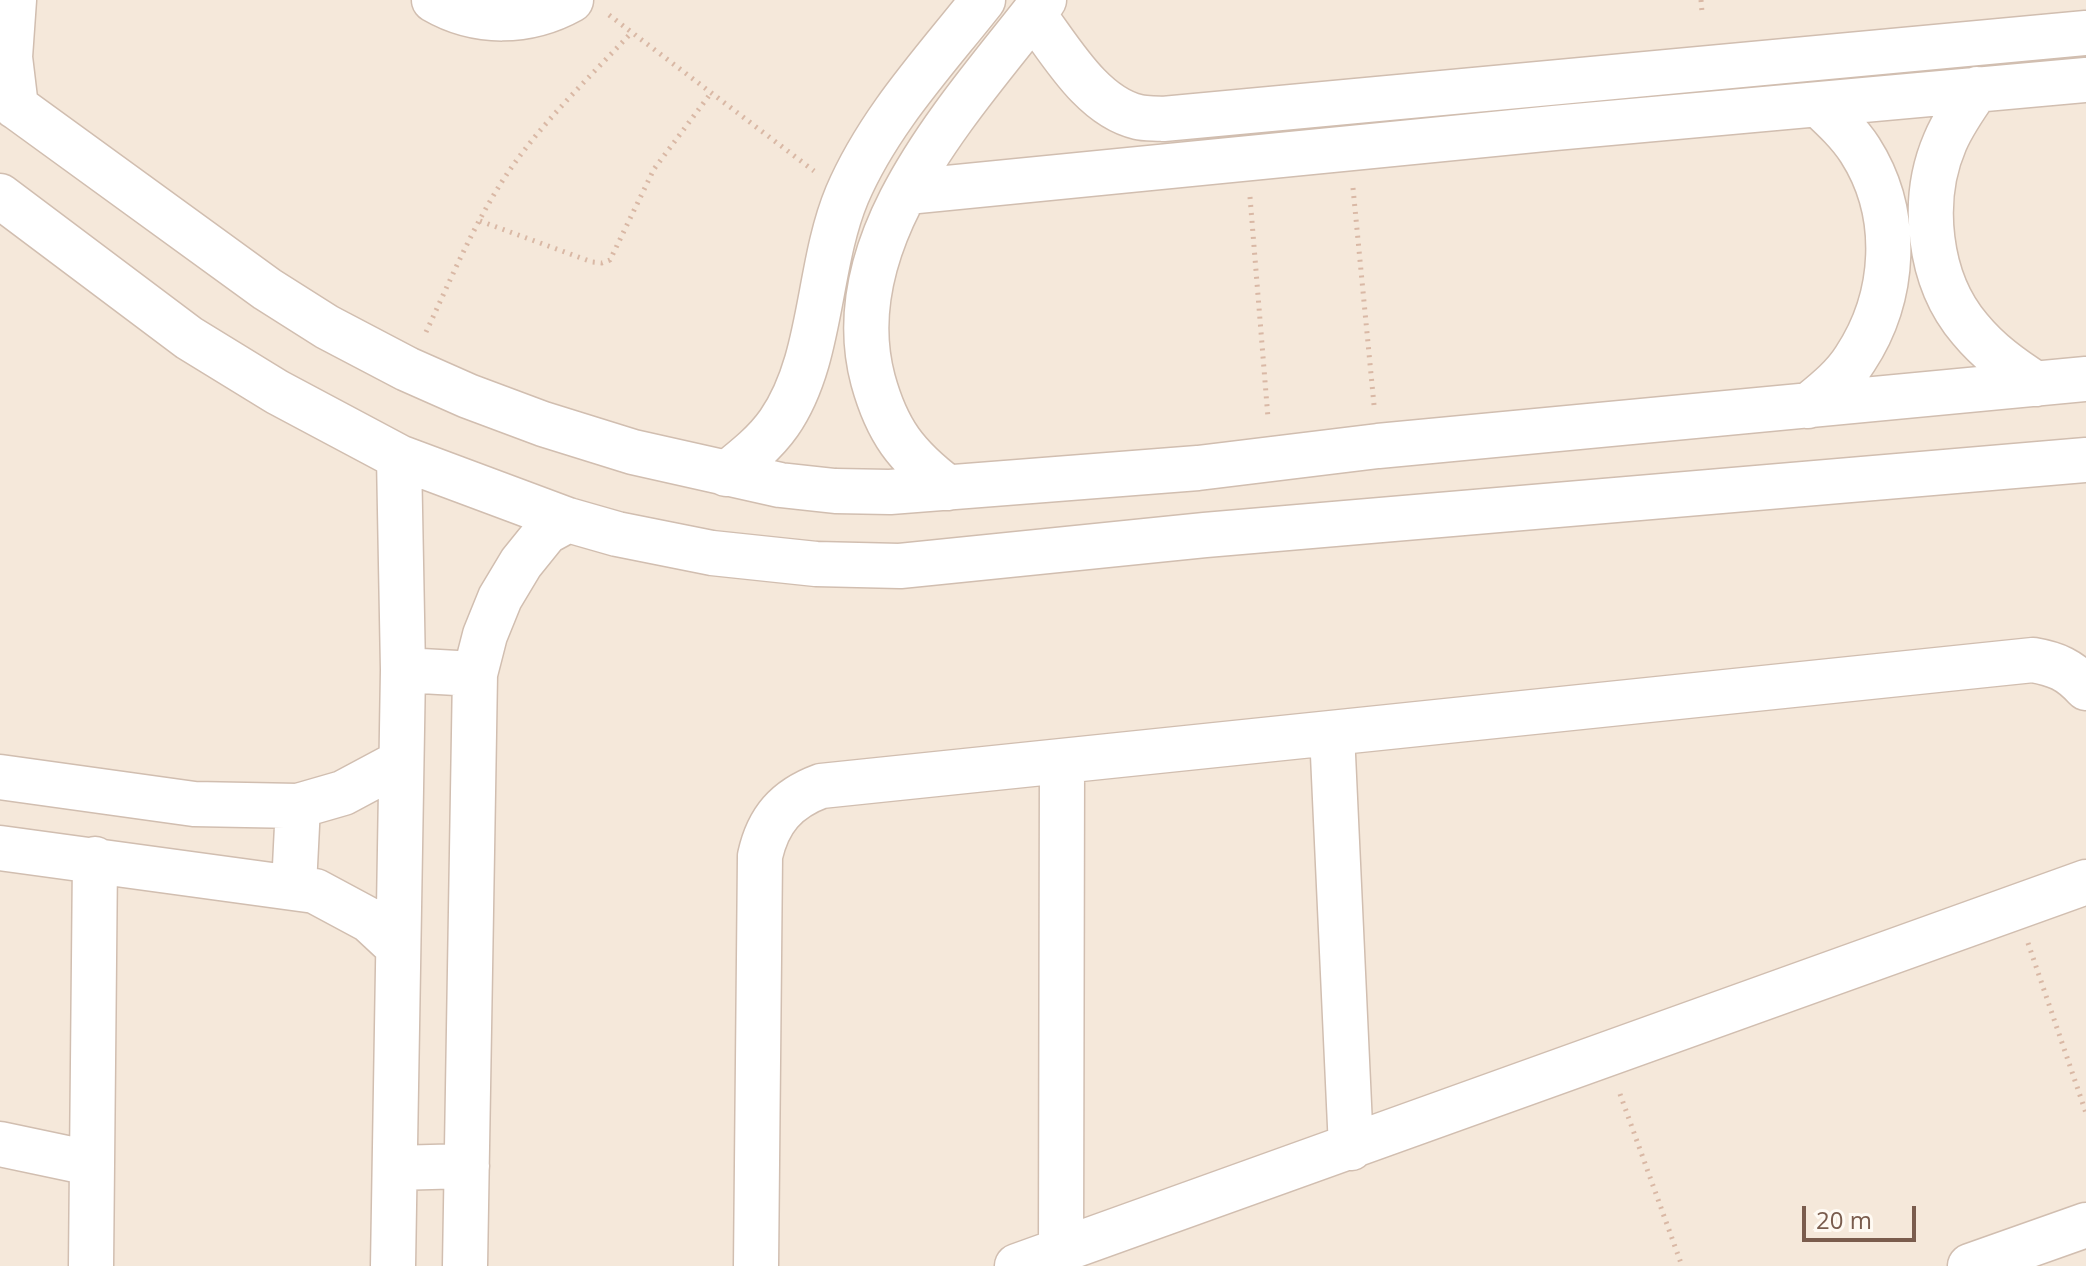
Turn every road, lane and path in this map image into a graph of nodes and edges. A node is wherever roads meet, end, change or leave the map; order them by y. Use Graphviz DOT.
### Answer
graph roads {
  1 [pos="14,0"];
  2 [pos="434,0"];
  3 [pos="983,0"];
  4 [pos="1701,0"];
  5 [pos="585,4"];
  6 [pos="1039,7"];
  7 [pos="1702,12"];
  8 [pos="632,32"];
  9 [pos="2086,33"];
  10 [pos="2086,80"];
  11 [pos="1550,81"];
  12 [pos="1977,89"];
  13 [pos="711,93"];
  14 [pos="8,101"];
  15 [pos="1819,105"];
  16 [pos="1554,128"];
  17 [pos="1349,148"];
  18 [pos="1247,158"];
  19 [pos="907,192"];
  20 [pos="0,196"];
  21 [pos="847,196"];
  22 [pos="1931,203"];
  23 [pos="1884,206"];
  24 [pos="480,221"];
  25 [pos="407,369"];
  26 [pos="2086,379"];
  27 [pos="2036,384"];
  28 [pos="1808,406"];
  29 [pos="1378,446"];
  30 [pos="399,457"];
  31 [pos="1272,459"];
  32 [pos="2086,460"];
  33 [pos="1198,468"];
  34 [pos="726,474"];
  35 [pos="948,488"];
  36 [pos="568,520"];
  37 [pos="1205,535"];
  38 [pos="2075,663"];
  39 [pos="403,670"];
  40 [pos="475,674"];
  41 [pos="1332,733"];
  42 [pos="401,762"];
  43 [pos="1062,762"];
  44 [pos="0,777"];
  45 [pos="298,806"];
  46 [pos="0,848"];
  47 [pos="95,859"];
  48 [pos="2086,882"];
  49 [pos="294,886"];
  50 [pos="2016,908"];
  51 [pos="398,947"];
  52 [pos="1606,1056"];
  53 [pos="2086,1113"];
  54 [pos="0,1144"];
  55 [pos="1351,1148"];
  56 [pos="90,1163"];
  57 [pos="467,1166"];
  58 [pos="395,1168"];
  59 [pos="2086,1225"];
  60 [pos="1061,1251"];
  61 [pos="91,1266"];
  62 [pos="393,1266"];
  63 [pos="465,1266"];
  64 [pos="756,1266"];
  65 [pos="1017,1266"];
  66 [pos="1682,1266"];
  67 [pos="1970,1266"];
  1 -- 14 [label="street"];
  2 -- 5 [label="street"];
  3 -- 21 [label="street"];
  4 -- 7 [label="path"];
  5 -- 8 [label="path"];
  6 -- 11 [label="street"];
  6 -- 19 [label="street"];
  8 -- 13 [label="path"];
  8 -- 24 [label="path"];
  9 -- 11 [label="street"];
  10 -- 12 [label="street"];
  11 -- 16 [label="street"];
  12 -- 15 [label="street"];
  12 -- 22 [label="street"];
  13 -- 21 [label="path"];
  13 -- 24 [label="path"];
  14 -- 25 [label="street"];
  15 -- 16 [label="street"];
  15 -- 23 [label="street"];
  16 -- 17 [label="street"];
  17 -- 18 [label="street"];
  17 -- 29 [label="path"];
  18 -- 19 [label="street"];
  18 -- 31 [label="path"];
  19 -- 35 [label="street"];
  20 -- 30 [label="street"];
  21 -- 34 [label="street"];
  22 -- 23 [label="street"];
  22 -- 27 [label="street"];
  23 -- 28 [label="street"];
  24 -- 25 [label="path"];
  25 -- 34 [label="street"];
  26 -- 27 [label="street"];
  27 -- 28 [label="street"];
  28 -- 29 [label="street"];
  29 -- 31 [label="street"];
  30 -- 36 [label="street"];
  30 -- 39 [label="street"];
  31 -- 33 [label="street"];
  32 -- 37 [label="street"];
  33 -- 35 [label="street"];
  33 -- 37 [label="street"];
  34 -- 35 [label="street"];
  36 -- 37 [label="street"];
  36 -- 40 [label="street"];
  38 -- 41 [label="street"];
  39 -- 40 [label="street"];
  39 -- 42 [label="street"];
  40 -- 57 [label="street"];
  41 -- 43 [label="street"];
  41 -- 55 [label="street"];
  42 -- 45 [label="street"];
  42 -- 51 [label="street"];
  43 -- 60 [label="street"];
  43 -- 64 [label="street"];
  44 -- 45 [label="street"];
  45 -- 49 [label="street"];
  46 -- 47 [label="street"];
  47 -- 49 [label="street"];
  47 -- 56 [label="street"];
  48 -- 50 [label="street"];
  49 -- 51 [label="street"];
  50 -- 52 [label="street"];
  50 -- 53 [label="path"];
  51 -- 58 [label="street"];
  52 -- 55 [label="street"];
  52 -- 66 [label="path"];
  54 -- 56 [label="street"];
  55 -- 60 [label="street"];
  56 -- 61 [label="street"];
  57 -- 58 [label="street"];
  57 -- 63 [label="street"];
  58 -- 62 [label="street"];
  59 -- 67 [label="street"];
  60 -- 65 [label="street"];
}
